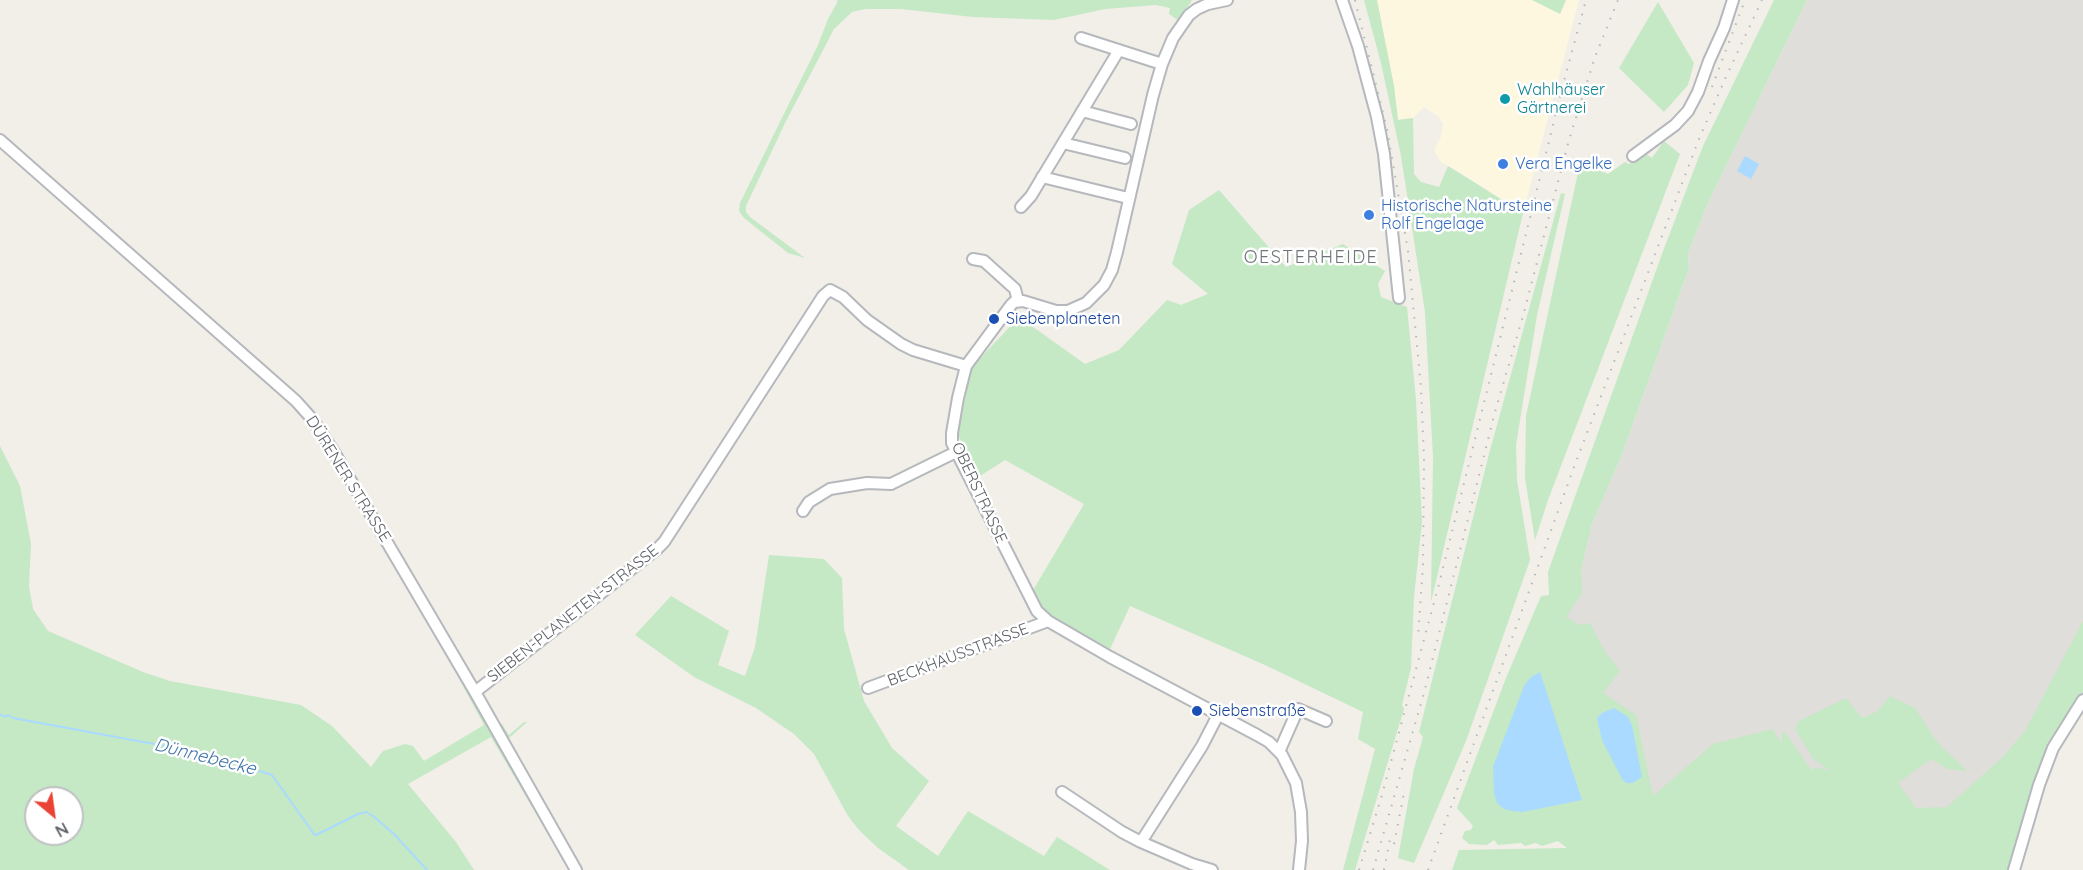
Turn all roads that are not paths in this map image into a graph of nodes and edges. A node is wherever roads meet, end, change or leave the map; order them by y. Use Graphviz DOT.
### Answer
graph roads {
  1 [pos="1227,0"];
  2 [pos="1342,0"];
  3 [pos="1734,0"];
  4 [pos="1081,39"];
  5 [pos="1119,50"];
  6 [pos="1162,64"];
  7 [pos="1083,111"];
  8 [pos="1137,125"];
  9 [pos="0,140"];
  10 [pos="1063,142"];
  11 [pos="1633,156"];
  12 [pos="1125,158"];
  13 [pos="1042,177"];
  14 [pos="1128,198"];
  15 [pos="1021,207"];
  16 [pos="973,259"];
  17 [pos="1399,298"];
  18 [pos="1018,301"];
  19 [pos="966,366"];
  20 [pos="956,452"];
  21 [pos="803,511"];
  22 [pos="1048,621"];
  23 [pos="868,688"];
  24 [pos="475,692"];
  25 [pos="2083,700"];
  26 [pos="1218,715"];
  27 [pos="1326,721"];
  28 [pos="1279,752"];
  29 [pos="1062,792"];
  30 [pos="1141,842"];
  31 [pos="576,870"];
  32 [pos="1212,870"];
  33 [pos="1299,870"];
  34 [pos="2014,870"];
  1 -- 6 [label="street"];
  2 -- 17 [label="street"];
  3 -- 11 [label="street"];
  4 -- 5 [label="street"];
  5 -- 6 [label="street"];
  5 -- 7 [label="street"];
  6 -- 8 [label="street"];
  7 -- 8 [label="street"];
  7 -- 10 [label="street"];
  8 -- 14 [label="street"];
  9 -- 24 [label="street, DÜRENER STRASSE"];
  10 -- 12 [label="street"];
  10 -- 13 [label="street"];
  13 -- 14 [label="street"];
  13 -- 15 [label="street"];
  14 -- 18 [label="street"];
  16 -- 18 [label="street"];
  18 -- 19 [label="street, OBERSTRASSE"];
  19 -- 20 [label="street, OBERSTRASSE"];
  19 -- 24 [label="street, SIEBEN-PLANETEN-STRASSE"];
  20 -- 21 [label="street"];
  20 -- 22 [label="street, OBERSTRASSE"];
  22 -- 23 [label="street, BECKHAUSSTRASSE"];
  22 -- 26 [label="street, OBERSTRASSE"];
  24 -- 31 [label="street, DÜRENER STRASSE"];
  25 -- 34 [label="street"];
  26 -- 28 [label="street, OBERSTRASSE"];
  26 -- 30 [label="street"];
  27 -- 28 [label="street"];
  28 -- 33 [label="street"];
  29 -- 30 [label="street"];
  30 -- 32 [label="street"];
}
